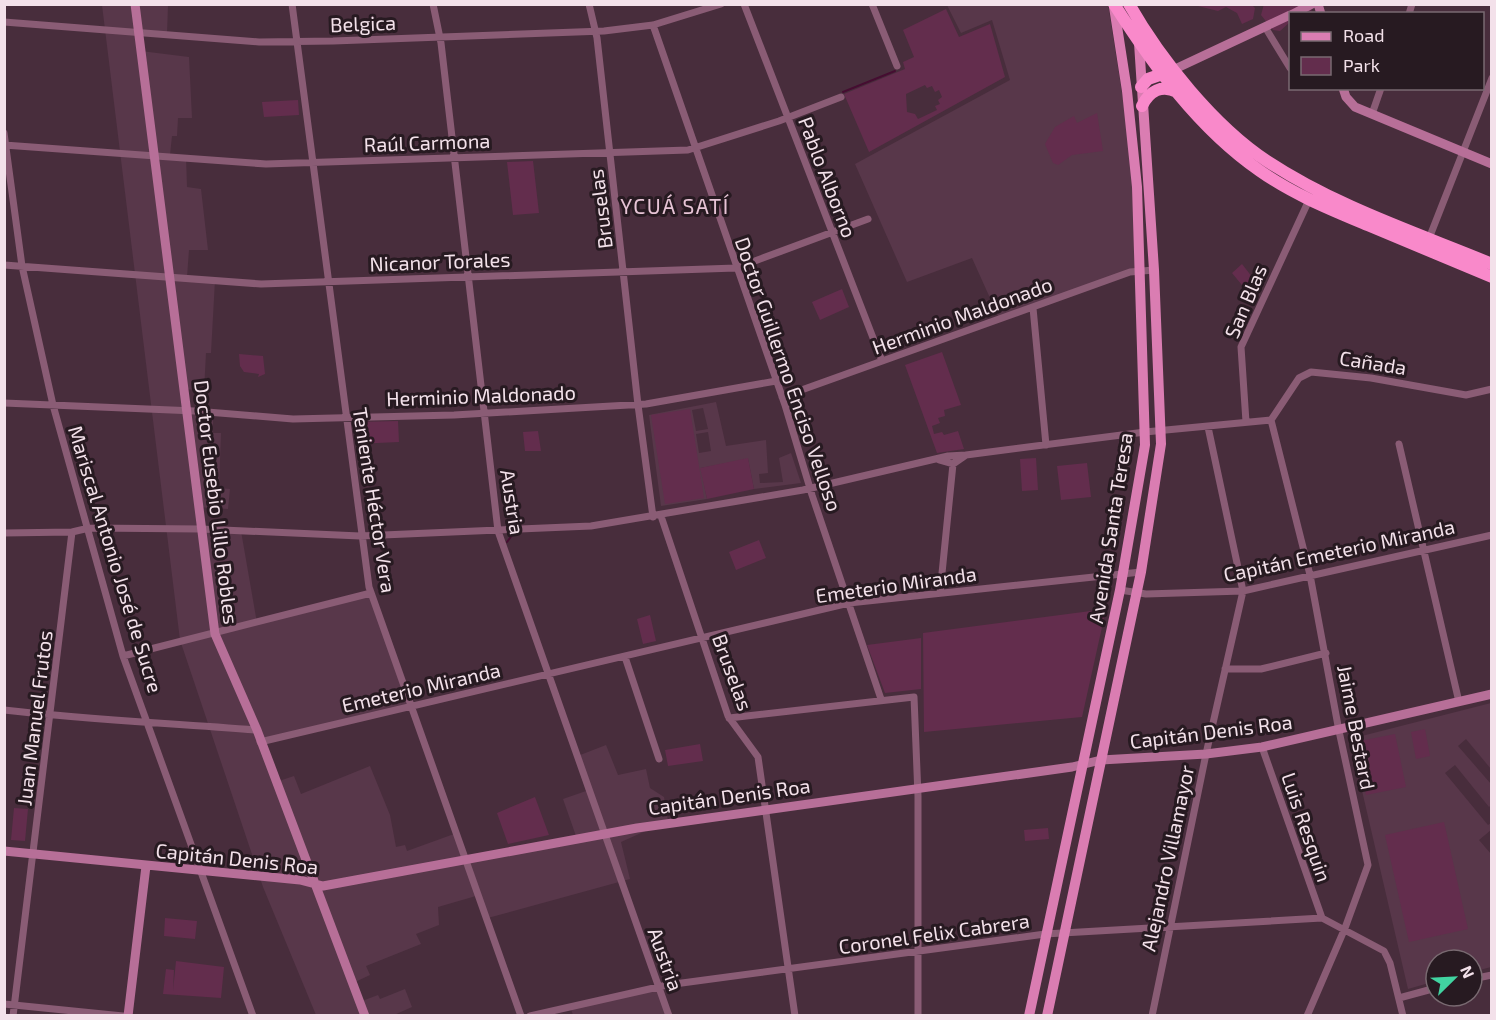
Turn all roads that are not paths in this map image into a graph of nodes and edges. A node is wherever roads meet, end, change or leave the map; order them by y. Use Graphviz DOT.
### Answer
graph roads {
  1 [pos="135,4"];
  2 [pos="292,4"];
  3 [pos="433,4"];
  4 [pos="589,4"];
  5 [pos="721,4"];
  6 [pos="744,4"];
  7 [pos="872,4"];
  8 [pos="1113,4"];
  9 [pos="1312,4"];
  10 [pos="1130,7"];
  11 [pos="1296,12"];
  12 [pos="1289,15"];
  13 [pos="4,22"];
  14 [pos="653,26"];
  15 [pos="1264,27"];
  16 [pos="138,31"];
  17 [pos="596,31"];
  18 [pos="440,37"];
  19 [pos="298,42"];
  20 [pos="1139,43"];
  21 [pos="897,66"];
  22 [pos="1289,66"];
  23 [pos="1175,69"];
  24 [pos="1162,74"];
  25 [pos="1491,78"];
  26 [pos="1141,87"];
  27 [pos="1344,90"];
  28 [pos="1380,90"];
  29 [pos="841,97"];
  30 [pos="1182,97"];
  31 [pos="1142,106"];
  32 [pos="1372,114"];
  33 [pos="787,118"];
  34 [pos="4,133"];
  35 [pos="5,145"];
  36 [pos="696,149"];
  37 [pos="610,152"];
  38 [pos="1464,153"];
  39 [pos="156,158"];
  40 [pos="454,158"];
  41 [pos="314,164"];
  42 [pos="1491,164"];
  43 [pos="1308,200"];
  44 [pos="868,219"];
  45 [pos="832,232"];
  46 [pos="1427,244"];
  47 [pos="1491,264"];
  48 [pos="4,265"];
  49 [pos="22,266"];
  50 [pos="736,268"];
  51 [pos="1139,269"];
  52 [pos="1154,270"];
  53 [pos="624,271"];
  54 [pos="169,276"];
  55 [pos="1491,276"];
  56 [pos="468,277"];
  57 [pos="329,282"];
  58 [pos="1033,308"];
  59 [pos="882,361"];
  60 [pos="776,381"];
  61 [pos="1491,389"];
  62 [pos="782,397"];
  63 [pos="4,403"];
  64 [pos="53,405"];
  65 [pos="638,405"];
  66 [pos="187,411"];
  67 [pos="484,412"];
  68 [pos="345,417"];
  69 [pos="1271,420"];
  70 [pos="1246,422"];
  71 [pos="1208,427"];
  72 [pos="1145,432"];
  73 [pos="1161,432"];
  74 [pos="1399,444"];
  75 [pos="1046,445"];
  76 [pos="966,456"];
  77 [pos="939,460"];
  78 [pos="953,464"];
  79 [pos="810,488"];
  80 [pos="657,516"];
  81 [pos="89,528"];
  82 [pos="201,530"];
  83 [pos="498,531"];
  84 [pos="72,532"];
  85 [pos="4,533"];
  86 [pos="1491,536"];
  87 [pos="360,537"];
  88 [pos="1426,550"];
  89 [pos="1140,572"];
  90 [pos="1123,573"];
  91 [pos="1310,575"];
  92 [pos="1120,590"];
  93 [pos="1243,591"];
  94 [pos="1136,592"];
  95 [pos="371,593"];
  96 [pos="940,593"];
  97 [pos="849,603"];
  98 [pos="215,634"];
  99 [pos="703,639"];
  100 [pos="1326,653"];
  101 [pos="123,656"];
  102 [pos="625,657"];
  103 [pos="1225,669"];
  104 [pos="549,674"];
  105 [pos="1491,694"];
  106 [pos="881,699"];
  107 [pos="1459,702"];
  108 [pos="411,707"];
  109 [pos="4,710"];
  110 [pos="51,716"];
  111 [pos="729,718"];
  112 [pos="148,720"];
  113 [pos="257,730"];
  114 [pos="1339,730"];
  115 [pos="260,742"];
  116 [pos="1262,747"];
  117 [pos="1206,754"];
  118 [pos="658,759"];
  119 [pos="1101,760"];
  120 [pos="1082,766"];
  121 [pos="917,787"];
  122 [pos="765,809"];
  123 [pos="605,833"];
  124 [pos="4,850"];
  125 [pos="34,854"];
  126 [pos="466,860"];
  127 [pos="146,866"];
  128 [pos="200,871"];
  129 [pos="316,884"];
  130 [pos="1322,918"];
  131 [pos="1170,925"];
  132 [pos="1345,928"];
  133 [pos="1065,932"];
  134 [pos="1045,934"];
  135 [pos="919,951"];
  136 [pos="788,969"];
  137 [pos="659,987"];
  138 [pos="1424,991"];
  139 [pos="1399,998"];
  140 [pos="4,1004"];
  141 [pos="14,1005"];
  142 [pos="13,1016"];
  143 [pos="123,1016"];
  144 [pos="128,1016"];
  145 [pos="254,1016"];
  146 [pos="365,1016"];
  147 [pos="521,1016"];
  148 [pos="530,1016"];
  149 [pos="669,1016"];
  150 [pos="795,1016"];
  151 [pos="918,1016"];
  152 [pos="1029,1016"];
  153 [pos="1047,1016"];
  154 [pos="1152,1016"];
  155 [pos="1307,1016"];
  156 [pos="1403,1016"];
  1 -- 16 [label="main road, Doctor Eusebio Lillo Robles"];
  2 -- 19 [label="street, Teniente Héctor Vera"];
  3 -- 18 [label="street, Austria"];
  4 -- 17 [label="street, Bruselas"];
  5 -- 14 [label="street, Belgica"];
  6 -- 33 [label="street, Pablo Alborno"];
  7 -- 21 [label="street"];
  8 -- 20 [label="highway"];
  8 -- 51 [label="main road, Avenida Santa Teresa"];
  9 -- 11 [label="main road"];
  10 -- 20 [label="highway"];
  10 -- 23 [label="highway"];
  12 -- 15 [label="main road"];
  13 -- 16 [label="street, Belgica"];
  14 -- 17 [label="street, Belgica"];
  14 -- 36 [label="street, Doctor Guillermo Enciso Velloso"];
  15 -- 22 [label="street"];
  15 -- 23 [label="main road"];
  16 -- 19 [label="street, Belgica"];
  16 -- 39 [label="main road, Doctor Eusebio Lillo Robles"];
  17 -- 18 [label="street, Belgica"];
  17 -- 37 [label="street, Bruselas"];
  18 -- 19 [label="street, Belgica"];
  18 -- 40 [label="street, Austria"];
  19 -- 41 [label="street, Teniente Héctor Vera"];
  20 -- 24 [label="highway"];
  20 -- 26 [label="main road, Avenida Santa Teresa"];
  23 -- 24 [label="highway"];
  23 -- 46 [label="highway"];
  24 -- 26 [label="highway"];
  24 -- 30 [label="highway"];
  25 -- 38 [label="street"];
  26 -- 31 [label="main road, Avenida Santa Teresa"];
  27 -- 32 [label="main road"];
  28 -- 32 [label="street"];
  29 -- 33 [label="street, Raúl Carmona"];
  30 -- 31 [label="highway"];
  30 -- 43 [label="highway"];
  31 -- 52 [label="main road, Avenida Santa Teresa"];
  32 -- 38 [label="main road"];
  33 -- 36 [label="street, Raúl Carmona"];
  33 -- 45 [label="street, Pablo Alborno"];
  34 -- 35 [label="street, Mariscal Antonio José de Sucre"];
  35 -- 39 [label="street, Raúl Carmona"];
  35 -- 49 [label="street, Mariscal Antonio José de Sucre"];
  36 -- 37 [label="street, Raúl Carmona"];
  36 -- 50 [label="street, Doctor Guillermo Enciso Velloso"];
  37 -- 40 [label="street, Raúl Carmona"];
  37 -- 53 [label="street, Bruselas"];
  38 -- 42 [label="main road"];
  38 -- 46 [label="street"];
  39 -- 41 [label="street, Raúl Carmona"];
  39 -- 54 [label="main road, Doctor Eusebio Lillo Robles"];
  40 -- 41 [label="street, Raúl Carmona"];
  40 -- 56 [label="street, Austria"];
  41 -- 57 [label="street, Teniente Héctor Vera"];
  43 -- 46 [label="highway"];
  43 -- 70 [label="street, San Blas"];
  44 -- 45 [label="street, Nicanor Torales"];
  45 -- 50 [label="street, Nicanor Torales"];
  45 -- 59 [label="street, Pablo Alborno"];
  46 -- 47 [label="highway"];
  46 -- 55 [label="highway"];
  48 -- 49 [label="street, Nicanor Torales"];
  49 -- 54 [label="street, Nicanor Torales"];
  49 -- 64 [label="street, Mariscal Antonio José de Sucre"];
  50 -- 53 [label="street, Nicanor Torales"];
  50 -- 60 [label="street, Doctor Guillermo Enciso Velloso"];
  51 -- 52 [label="street, Herminio Maldonado"];
  51 -- 58 [label="street, Herminio Maldonado"];
  51 -- 72 [label="main road, Avenida Santa Teresa"];
  52 -- 73 [label="main road, Avenida Santa Teresa"];
  53 -- 56 [label="street, Nicanor Torales"];
  53 -- 65 [label="street, Bruselas"];
  54 -- 57 [label="street, Nicanor Torales"];
  54 -- 66 [label="main road, Doctor Eusebio Lillo Robles"];
  56 -- 57 [label="street, Nicanor Torales"];
  56 -- 67 [label="street, Austria"];
  57 -- 68 [label="street, Teniente Héctor Vera"];
  58 -- 59 [label="street, Herminio Maldonado"];
  58 -- 75 [label="street"];
  59 -- 62 [label="street, Herminio Maldonado"];
  60 -- 62 [label="street, Doctor Guillermo Enciso Velloso"];
  60 -- 65 [label="street, Herminio Maldonado"];
  61 -- 69 [label="street, Cañada"];
  62 -- 79 [label="street, Doctor Guillermo Enciso Velloso"];
  63 -- 64 [label="street, Herminio Maldonado"];
  64 -- 66 [label="street, Herminio Maldonado"];
  64 -- 81 [label="street, Mariscal Antonio José de Sucre"];
  65 -- 67 [label="street, Herminio Maldonado"];
  65 -- 80 [label="street, Bruselas"];
  66 -- 68 [label="street, Herminio Maldonado"];
  66 -- 82 [label="main road, Doctor Eusebio Lillo Robles"];
  67 -- 68 [label="street, Herminio Maldonado"];
  67 -- 83 [label="street, Austria"];
  68 -- 87 [label="street, Teniente Héctor Vera"];
  69 -- 70 [label="street"];
  69 -- 91 [label="street, Jaime Bestard"];
  70 -- 71 [label="street"];
  71 -- 73 [label="street"];
  71 -- 93 [label="street, Alejandro Villamayor"];
  72 -- 73 [label="street"];
  72 -- 75 [label="street"];
  72 -- 90 [label="main road, Avenida Santa Teresa"];
  73 -- 89 [label="main road, Avenida Santa Teresa"];
  74 -- 88 [label="street"];
  75 -- 76 [label="street"];
  76 -- 77 [label="street"];
  76 -- 78 [label="street"];
  77 -- 78 [label="street"];
  77 -- 79 [label="street"];
  78 -- 96 [label="street"];
  79 -- 80 [label="street"];
  79 -- 97 [label="street, Doctor Guillermo Enciso Velloso"];
  80 -- 83 [label="street"];
  80 -- 99 [label="street, Bruselas"];
  81 -- 82 [label="street"];
  81 -- 84 [label="street"];
  81 -- 101 [label="street, Mariscal Antonio José de Sucre"];
  82 -- 87 [label="street"];
  82 -- 98 [label="main road, Doctor Eusebio Lillo Robles"];
  83 -- 87 [label="street"];
  83 -- 104 [label="street, Austria"];
  84 -- 85 [label="street"];
  84 -- 110 [label="street, Juan Manuel Frutos"];
  86 -- 88 [label="street, Capitán Emeterio Miranda"];
  87 -- 95 [label="street, Teniente Héctor Vera"];
  88 -- 91 [label="street, Capitán Emeterio Miranda"];
  88 -- 107 [label="street"];
  89 -- 90 [label="street, Emeterio Miranda"];
  89 -- 94 [label="main road, Avenida Santa Teresa"];
  90 -- 92 [label="main road, Avenida Santa Teresa"];
  90 -- 96 [label="street, Emeterio Miranda"];
  91 -- 93 [label="street, Capitán Emeterio Miranda"];
  91 -- 100 [label="street, Jaime Bestard"];
  92 -- 94 [label="street, Capitán Emeterio Miranda"];
  92 -- 120 [label="main road, Avenida Santa Teresa"];
  93 -- 94 [label="street, Capitán Emeterio Miranda"];
  93 -- 103 [label="street, Alejandro Villamayor"];
  94 -- 119 [label="main road, Avenida Santa Teresa"];
  95 -- 98 [label="street"];
  95 -- 108 [label="street, Teniente Héctor Vera"];
  96 -- 97 [label="street, Emeterio Miranda"];
  97 -- 99 [label="street, Emeterio Miranda"];
  97 -- 106 [label="street, Doctor Guillermo Enciso Velloso"];
  98 -- 101 [label="street"];
  98 -- 113 [label="main road, Doctor Eusebio Lillo Robles"];
  99 -- 102 [label="street, Emeterio Miranda"];
  99 -- 111 [label="street, Bruselas"];
  100 -- 103 [label="street"];
  100 -- 114 [label="street, Jaime Bestard"];
  101 -- 112 [label="street, Mariscal Antonio José de Sucre"];
  102 -- 104 [label="street, Emeterio Miranda"];
  102 -- 118 [label="street"];
  103 -- 117 [label="street, Alejandro Villamayor"];
  104 -- 108 [label="street, Emeterio Miranda"];
  104 -- 123 [label="street, Austria"];
  105 -- 107 [label="main road, Capitán Denis Roa"];
  106 -- 111 [label="street"];
  106 -- 121 [label="street"];
  107 -- 114 [label="main road, Capitán Denis Roa"];
  108 -- 115 [label="street, Emeterio Miranda"];
  108 -- 126 [label="street, Teniente Héctor Vera"];
  109 -- 110 [label="street"];
  110 -- 112 [label="street"];
  110 -- 125 [label="street, Juan Manuel Frutos"];
  111 -- 122 [label="street, Bruselas"];
  112 -- 113 [label="street"];
  112 -- 128 [label="street, Mariscal Antonio José de Sucre"];
  113 -- 115 [label="main road, Doctor Eusebio Lillo Robles"];
  114 -- 116 [label="main road, Capitán Denis Roa"];
  114 -- 132 [label="street, Jaime Bestard"];
  115 -- 129 [label="main road, Doctor Eusebio Lillo Robles"];
  116 -- 117 [label="main road, Capitán Denis Roa"];
  116 -- 130 [label="street, Luis Resquin"];
  117 -- 119 [label="main road, Capitán Denis Roa"];
  117 -- 131 [label="street, Alejandro Villamayor"];
  119 -- 120 [label="main road, Capitán Denis Roa"];
  119 -- 133 [label="main road, Avenida Santa Teresa"];
  120 -- 121 [label="main road, Capitán Denis Roa"];
  120 -- 134 [label="main road, Avenida Santa Teresa"];
  121 -- 122 [label="main road, Capitán Denis Roa"];
  121 -- 135 [label="street"];
  122 -- 123 [label="main road, Capitán Denis Roa"];
  122 -- 136 [label="street, Bruselas"];
  123 -- 126 [label="main road, Capitán Denis Roa"];
  123 -- 137 [label="street, Austria"];
  124 -- 125 [label="main road, Capitán Denis Roa"];
  125 -- 127 [label="main road, Capitán Denis Roa"];
  125 -- 141 [label="street, Juan Manuel Frutos"];
  126 -- 129 [label="main road, Capitán Denis Roa"];
  126 -- 147 [label="street, Teniente Héctor Vera"];
  127 -- 128 [label="main road, Capitán Denis Roa"];
  127 -- 144 [label="main road"];
  128 -- 129 [label="main road, Capitán Denis Roa"];
  128 -- 145 [label="street, Mariscal Antonio José de Sucre"];
  129 -- 146 [label="main road, Doctor Eusebio Lillo Robles"];
  130 -- 131 [label="street, Coronel Felix Cabrera"];
  130 -- 132 [label="street, Coronel Felix Cabrera"];
  131 -- 133 [label="street, Coronel Felix Cabrera"];
  131 -- 154 [label="street, Alejandro Villamayor"];
  132 -- 139 [label="street"];
  132 -- 155 [label="street, Jaime Bestard"];
  133 -- 134 [label="street, Coronel Felix Cabrera"];
  133 -- 153 [label="main road, Avenida Santa Teresa"];
  134 -- 135 [label="street, Coronel Felix Cabrera"];
  134 -- 152 [label="main road, Avenida Santa Teresa"];
  135 -- 136 [label="street, Coronel Felix Cabrera"];
  135 -- 151 [label="street"];
  136 -- 137 [label="street, Coronel Felix Cabrera"];
  136 -- 150 [label="street, Bruselas"];
  137 -- 148 [label="street, Coronel Felix Cabrera"];
  137 -- 149 [label="street, Austria"];
  138 -- 139 [label="street"];
  139 -- 156 [label="street"];
  140 -- 141 [label="street"];
  141 -- 142 [label="street, Juan Manuel Frutos"];
  141 -- 143 [label="street"];
}
